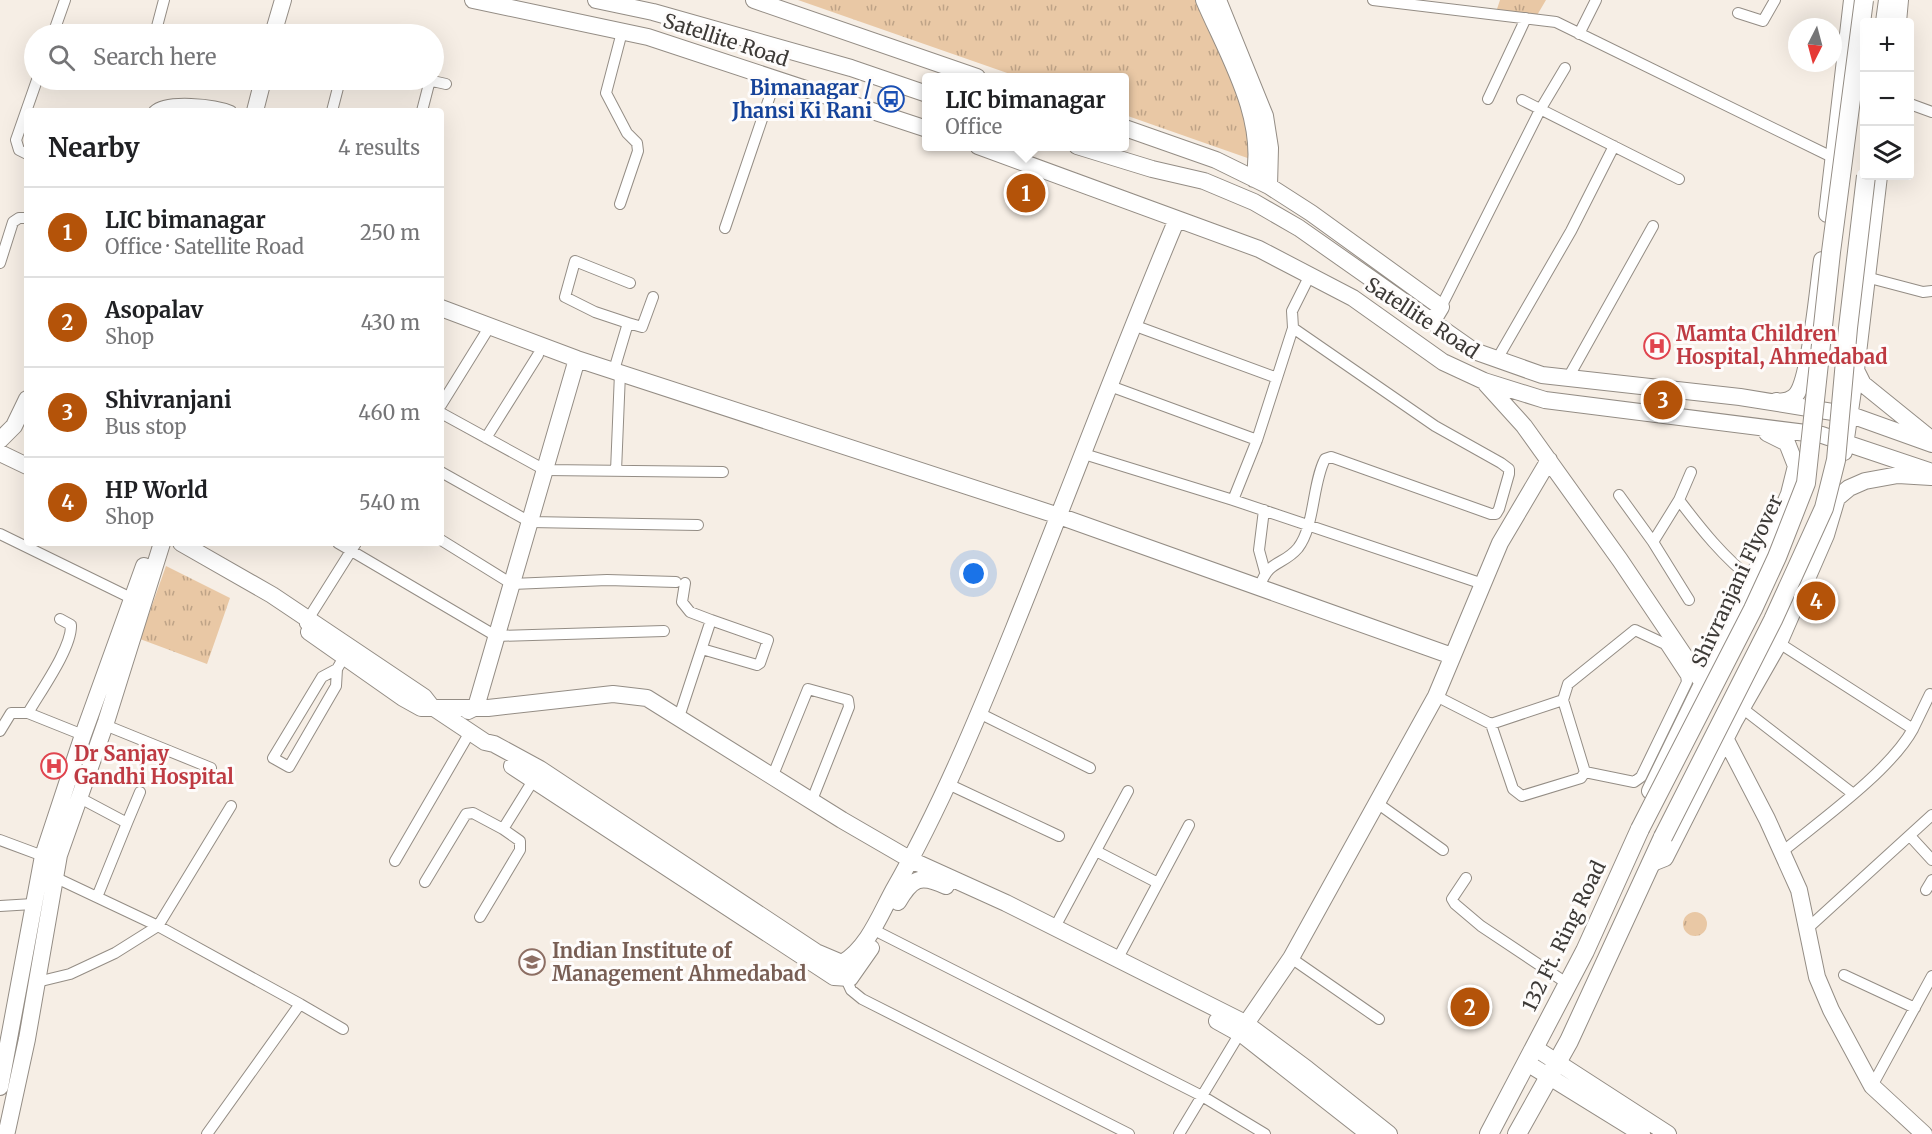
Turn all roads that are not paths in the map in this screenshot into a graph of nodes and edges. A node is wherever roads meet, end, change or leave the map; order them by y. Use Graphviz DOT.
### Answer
graph roads {
  1 [pos="64,0"];
  2 [pos="164,0"];
  3 [pos="283,0"];
  4 [pos="473,0"];
  5 [pos="596,0"];
  6 [pos="1204,0"];
  7 [pos="1218,0"];
  8 [pos="1373,0"];
  9 [pos="1596,0"];
  10 [pos="1775,0"];
  11 [pos="1852,0"];
  12 [pos="1864,0"];
  13 [pos="1888,0"];
  14 [pos="1900,0"];
  15 [pos="760,1"];
  16 [pos="621,3"];
  17 [pos="1738,13"];
  18 [pos="1526,18"];
  19 [pos="1886,18"];
  20 [pos="1898,18"];
  21 [pos="56,24"];
  22 [pos="158,24"];
  23 [pos="276,24"];
  24 [pos="283,24"];
  25 [pos="622,32"];
  26 [pos="1579,34"];
  27 [pos="1565,69"];
  28 [pos="963,73"];
  29 [pos="776,78"];
  30 [pos="34,90"];
  31 [pos="260,90"];
  32 [pos="269,90"];
  33 [pos="337,90"];
  34 [pos="427,90"];
  35 [pos="922,92"];
  36 [pos="1488,99"];
  37 [pos="1522,100"];
  38 [pos="1914,105"];
  39 [pos="27,108"];
  40 [pos="157,108"];
  41 [pos="210,108"];
  42 [pos="256,108"];
  43 [pos="265,108"];
  44 [pos="333,108"];
  45 [pos="423,108"];
  46 [pos="1540,110"];
  47 [pos="1932,112"];
  48 [pos="24,117"];
  49 [pos="922,127"];
  50 [pos="1129,129"];
  51 [pos="1614,146"];
  52 [pos="989,151"];
  53 [pos="1092,151"];
  54 [pos="24,152"];
  55 [pos="1211,158"];
  56 [pos="1834,158"];
  57 [pos="1254,179"];
  58 [pos="1679,179"];
  59 [pos="1866,180"];
  60 [pos="1878,180"];
  61 [pos="1203,181"];
  62 [pos="1269,186"];
  63 [pos="620,204"];
  64 [pos="24,218"];
  65 [pos="1177,219"];
  66 [pos="1653,226"];
  67 [pos="725,228"];
  68 [pos="0,263"];
  69 [pos="1310,275"];
  70 [pos="1866,277"];
  71 [pos="630,283"];
  72 [pos="1932,291"];
  73 [pos="653,297"];
  74 [pos="1441,307"];
  75 [pos="444,309"];
  76 [pos="1432,322"];
  77 [pos="628,323"];
  78 [pos="1133,325"];
  79 [pos="490,326"];
  80 [pos="1293,328"];
  81 [pos="538,355"];
  82 [pos="577,359"];
  83 [pos="1496,361"];
  84 [pos="1856,370"];
  85 [pos="617,371"];
  86 [pos="1806,376"];
  87 [pos="1277,378"];
  88 [pos="1568,378"];
  89 [pos="1484,381"];
  90 [pos="1110,386"];
  91 [pos="1740,397"];
  92 [pos="444,400"];
  93 [pos="1545,400"];
  94 [pos="24,405"];
  95 [pos="1801,409"];
  96 [pos="444,415"];
  97 [pos="1851,415"];
  98 [pos="1735,424"];
  99 [pos="1524,426"];
  100 [pos="1797,433"];
  101 [pos="486,438"];
  102 [pos="0,440"];
  103 [pos="1257,440"];
  104 [pos="1932,442"];
  105 [pos="1846,443"];
  106 [pos="0,453"];
  107 [pos="1083,454"];
  108 [pos="1549,460"];
  109 [pos="0,464"];
  110 [pos="24,465"];
  111 [pos="1796,466"];
  112 [pos="545,470"];
  113 [pos="616,471"];
  114 [pos="723,472"];
  115 [pos="1691,472"];
  116 [pos="1932,472"];
  117 [pos="444,474"];
  118 [pos="24,476"];
  119 [pos="1932,478"];
  120 [pos="1619,495"];
  121 [pos="1837,498"];
  122 [pos="1233,500"];
  123 [pos="1679,500"];
  124 [pos="1264,510"];
  125 [pos="1059,516"];
  126 [pos="530,522"];
  127 [pos="698,525"];
  128 [pos="1307,525"];
  129 [pos="0,534"];
  130 [pos="444,542"];
  131 [pos="1653,542"];
  132 [pos="24,546"];
  133 [pos="25,546"];
  134 [pos="153,546"];
  135 [pos="161,546"];
  136 [pos="173,546"];
  137 [pos="187,546"];
  138 [pos="353,547"];
  139 [pos="1262,579"];
  140 [pos="1753,580"];
  141 [pos="512,584"];
  142 [pos="1483,584"];
  143 [pos="131,598"];
  144 [pos="1689,600"];
  145 [pos="60,618"];
  146 [pos="711,620"];
  147 [pos="306,623"];
  148 [pos="664,632"];
  149 [pos="496,636"];
  150 [pos="1779,643"];
  151 [pos="702,649"];
  152 [pos="1452,656"];
  153 [pos="340,663"];
  154 [pos="1702,682"];
  155 [pos="1930,694"];
  156 [pos="1436,696"];
  157 [pos="1563,700"];
  158 [pos="431,706"];
  159 [pos="482,707"];
  160 [pos="1742,708"];
  161 [pos="28,713"];
  162 [pos="979,713"];
  163 [pos="680,717"];
  164 [pos="100,721"];
  165 [pos="452,721"];
  166 [pos="1491,724"];
  167 [pos="1913,729"];
  168 [pos="0,731"];
  169 [pos="470,732"];
  170 [pos="83,735"];
  171 [pos="1726,740"];
  172 [pos="211,768"];
  173 [pos="1090,768"];
  174 [pos="1585,771"];
  175 [pos="537,774"];
  176 [pos="773,775"];
  177 [pos="948,784"];
  178 [pos="1128,791"];
  179 [pos="140,792"];
  180 [pos="1852,793"];
  181 [pos="80,798"];
  182 [pos="812,800"];
  183 [pos="1377,803"];
  184 [pos="231,806"];
  185 [pos="1932,815"];
  186 [pos="127,822"];
  187 [pos="1189,825"];
  188 [pos="503,829"];
  189 [pos="1059,836"];
  190 [pos="1637,836"];
  191 [pos="1910,836"];
  192 [pos="0,840"];
  193 [pos="1443,850"];
  194 [pos="1095,851"];
  195 [pos="1782,852"];
  196 [pos="911,860"];
  197 [pos="1932,860"];
  198 [pos="395,861"];
  199 [pos="1650,864"];
  200 [pos="46,868"];
  201 [pos="1466,878"];
  202 [pos="919,879"];
  203 [pos="424,882"];
  204 [pos="1158,883"];
  205 [pos="97,897"];
  206 [pos="33,904"];
  207 [pos="0,906"];
  208 [pos="480,917"];
  209 [pos="158,926"];
  210 [pos="1055,927"];
  211 [pos="1808,928"];
  212 [pos="880,933"];
  213 [pos="1118,958"];
  214 [pos="1291,958"];
  215 [pos="844,971"];
  216 [pos="1844,975"];
  217 [pos="1932,976"];
  218 [pos="37,982"];
  219 [pos="1568,984"];
  220 [pos="300,1004"];
  221 [pos="1915,1008"];
  222 [pos="1379,1019"];
  223 [pos="1242,1028"];
  224 [pos="343,1029"];
  225 [pos="1531,1056"];
  226 [pos="1555,1069"];
  227 [pos="1872,1086"];
  228 [pos="0,1087"];
  229 [pos="1202,1096"];
  230 [pos="5,1131"];
  231 [pos="207,1134"];
  232 [pos="1129,1134"];
  233 [pos="1179,1134"];
  234 [pos="1265,1134"];
  235 [pos="1369,1134"];
  236 [pos="1389,1134"];
  237 [pos="1489,1134"];
  238 [pos="1517,1134"];
  239 [pos="1642,1134"];
  240 [pos="1668,1134"];
  241 [pos="1924,1134"];
  1 -- 21 [label="street"];
  2 -- 22 [label="street"];
  3 -- 23 [label="street"];
  3 -- 24 [label="street"];
  4 -- 25 [label="street, Satellite Road"];
  5 -- 16 [label="street, Satellite Road"];
  6 -- 57 [label="street"];
  7 -- 62 [label="street"];
  8 -- 18 [label="street"];
  9 -- 26 [label="street"];
  10 -- 17 [label="street"];
  11 -- 56 [label="street"];
  12 -- 190 [label="main road, Shivranjani Flyover, bridge"];
  13 -- 19 [label="main road"];
  14 -- 20 [label="street"];
  15 -- 28 [label="street"];
  16 -- 35 [label="street, Satellite Road"];
  18 -- 26 [label="street"];
  18 -- 36 [label="street"];
  25 -- 29 [label="street, Satellite Road"];
  25 -- 63 [label="street"];
  26 -- 56 [label="street"];
  27 -- 46 [label="street"];
  29 -- 49 [label="street, Satellite Road"];
  29 -- 67 [label="street"];
  30 -- 39 [label="street"];
  31 -- 42 [label="street"];
  32 -- 43 [label="street"];
  33 -- 44 [label="street"];
  34 -- 45 [label="street"];
  37 -- 46 [label="street"];
  38 -- 47 [label="street"];
  40 -- 41 [label="street"];
  46 -- 51 [label="street"];
  46 -- 74 [label="street"];
  48 -- 54 [label="street"];
  50 -- 55 [label="street"];
  51 -- 58 [label="street"];
  51 -- 83 [label="street"];
  52 -- 65 [label="street, Satellite Road"];
  53 -- 61 [label="street, Satellite Road"];
  55 -- 57 [label="street"];
  55 -- 61 [label="street"];
  56 -- 86 [label="street"];
  57 -- 62 [label="street"];
  59 -- 199 [label="main road, bridge"];
  60 -- 70 [label="street"];
  61 -- 76 [label="street, Satellite Road"];
  62 -- 74 [label="street"];
  64 -- 68 [label="street"];
  65 -- 69 [label="street, Satellite Road"];
  65 -- 78 [label="street"];
  66 -- 88 [label="street"];
  69 -- 80 [label="street"];
  69 -- 89 [label="street, Satellite Road"];
  70 -- 72 [label="street"];
  70 -- 84 [label="street"];
  71 -- 77 [label="street"];
  73 -- 77 [label="street"];
  74 -- 76 [label="street"];
  75 -- 79 [label="street"];
  76 -- 83 [label="street, Satellite Road"];
  77 -- 85 [label="street"];
  78 -- 87 [label="street"];
  78 -- 90 [label="street"];
  79 -- 82 [label="street"];
  79 -- 92 [label="street"];
  80 -- 87 [label="street"];
  80 -- 128 [label="street"];
  81 -- 101 [label="street"];
  82 -- 85 [label="street"];
  82 -- 112 [label="street"];
  83 -- 88 [label="street, Satellite Road"];
  84 -- 97 [label="street"];
  84 -- 104 [label="street"];
  85 -- 113 [label="street"];
  85 -- 125 [label="street"];
  86 -- 91 [label="street"];
  86 -- 95 [label="street"];
  87 -- 103 [label="street"];
  88 -- 91 [label="street, Satellite Road"];
  89 -- 93 [label="street, Satellite Road"];
  89 -- 99 [label="street"];
  90 -- 103 [label="street"];
  90 -- 107 [label="street"];
  91 -- 95 [label="street, Satellite Road"];
  93 -- 98 [label="street, Satellite Road"];
  93 -- 99 [label="street"];
  94 -- 102 [label="street"];
  95 -- 97 [label="street, Satellite Road"];
  95 -- 100 [label="street"];
  96 -- 101 [label="street"];
  97 -- 104 [label="street, Satellite Road"];
  97 -- 105 [label="street"];
  98 -- 100 [label="street, Satellite Road"];
  98 -- 111 [label="street"];
  99 -- 108 [label="street"];
  100 -- 105 [label="street, Satellite Road"];
  100 -- 111 [label="street"];
  101 -- 112 [label="street"];
  103 -- 122 [label="street"];
  105 -- 116 [label="street, Satellite Road"];
  105 -- 121 [label="street"];
  106 -- 110 [label="street"];
  107 -- 122 [label="street"];
  107 -- 125 [label="street"];
  108 -- 142 [label="street"];
  108 -- 154 [label="street"];
  109 -- 118 [label="street"];
  111 -- 140 [label="street"];
  112 -- 113 [label="street"];
  112 -- 126 [label="street"];
  113 -- 114 [label="street"];
  115 -- 123 [label="street"];
  117 -- 126 [label="street"];
  119 -- 121 [label="street"];
  120 -- 131 [label="street"];
  121 -- 150 [label="street"];
  122 -- 124 [label="street"];
  123 -- 131 [label="street"];
  123 -- 140 [label="street"];
  124 -- 128 [label="street"];
  124 -- 139 [label="street"];
  125 -- 139 [label="street"];
  125 -- 162 [label="street"];
  126 -- 127 [label="street"];
  126 -- 141 [label="street"];
  128 -- 139 [label="street"];
  128 -- 142 [label="street"];
  129 -- 132 [label="street"];
  130 -- 141 [label="street"];
  131 -- 144 [label="street"];
  133 -- 143 [label="street"];
  134 -- 143 [label="street"];
  135 -- 164 [label="street"];
  136 -- 147 [label="street"];
  137 -- 147 [label="street"];
  138 -- 147 [label="street"];
  138 -- 149 [label="street"];
  139 -- 152 [label="street"];
  140 -- 154 [label="street"];
  141 -- 146 [label="street"];
  141 -- 149 [label="street"];
  142 -- 152 [label="street"];
  143 -- 164 [label="street"];
  145 -- 161 [label="street"];
  146 -- 151 [label="street"];
  146 -- 151 [label="street"];
  147 -- 153 [label="street"];
  147 -- 158 [label="street"];
  148 -- 149 [label="street"];
  149 -- 159 [label="street"];
  150 -- 160 [label="street"];
  150 -- 167 [label="street"];
  151 -- 163 [label="street"];
  152 -- 156 [label="street"];
  153 -- 153 [label="street"];
  153 -- 158 [label="street"];
  154 -- 190 [label="street"];
  155 -- 167 [label="street"];
  156 -- 166 [label="street"];
  156 -- 183 [label="street"];
  157 -- 166 [label="street"];
  157 -- 174 [label="street"];
  157 -- 174 [label="street"];
  158 -- 159 [label="street"];
  158 -- 165 [label="street"];
  159 -- 163 [label="street"];
  159 -- 165 [label="street"];
  159 -- 169 [label="street"];
  160 -- 171 [label="street"];
  160 -- 180 [label="street"];
  161 -- 168 [label="street"];
  161 -- 170 [label="street"];
  162 -- 173 [label="street"];
  162 -- 177 [label="street"];
  163 -- 176 [label="street"];
  164 -- 170 [label="street"];
  164 -- 172 [label="street"];
  164 -- 181 [label="street"];
  165 -- 169 [label="street"];
  166 -- 174 [label="street"];
  167 -- 180 [label="street"];
  169 -- 175 [label="street"];
  169 -- 198 [label="street"];
  170 -- 200 [label="street"];
  171 -- 195 [label="street"];
  171 -- 199 [label="street"];
  175 -- 188 [label="street"];
  175 -- 215 [label="street"];
  176 -- 182 [label="street"];
  176 -- 182 [label="street"];
  177 -- 189 [label="street"];
  177 -- 196 [label="street"];
  178 -- 194 [label="street"];
  179 -- 186 [label="street"];
  180 -- 195 [label="street"];
  181 -- 186 [label="street"];
  181 -- 200 [label="street"];
  182 -- 196 [label="street"];
  183 -- 193 [label="street"];
  183 -- 214 [label="street"];
  184 -- 209 [label="street"];
  185 -- 191 [label="street"];
  186 -- 205 [label="street"];
  187 -- 204 [label="street"];
  188 -- 203 [label="street"];
  188 -- 208 [label="street"];
  190 -- 219 [label="main road, 132 Ft. Ring Road"];
  191 -- 197 [label="street"];
  191 -- 211 [label="street"];
  192 -- 200 [label="street"];
  194 -- 204 [label="street"];
  194 -- 210 [label="street"];
  195 -- 211 [label="street"];
  196 -- 202 [label="street"];
  196 -- 210 [label="street"];
  196 -- 215 [label="street"];
  199 -- 226 [label="main road"];
  200 -- 205 [label="street"];
  200 -- 206 [label="street"];
  200 -- 218 [label="street"];
  201 -- 219 [label="street"];
  202 -- 212 [label="street"];
  202 -- 223 [label="street"];
  204 -- 213 [label="street"];
  205 -- 209 [label="street"];
  206 -- 207 [label="street"];
  206 -- 228 [label="street"];
  209 -- 218 [label="street"];
  209 -- 220 [label="street"];
  210 -- 213 [label="street"];
  211 -- 227 [label="street"];
  212 -- 215 [label="street"];
  212 -- 229 [label="street"];
  213 -- 223 [label="street"];
  214 -- 222 [label="street"];
  214 -- 223 [label="street"];
  215 -- 232 [label="street"];
  216 -- 221 [label="street"];
  217 -- 221 [label="street"];
  218 -- 230 [label="street"];
  219 -- 225 [label="main road, 132 Ft. Ring Road"];
  220 -- 224 [label="street"];
  220 -- 231 [label="street"];
  221 -- 227 [label="street"];
  223 -- 229 [label="street"];
  223 -- 235 [label="street"];
  223 -- 236 [label="street"];
  225 -- 226 [label="street"];
  225 -- 237 [label="main road, 132 Ft. Ring Road"];
  226 -- 238 [label="main road"];
  226 -- 239 [label="street"];
  226 -- 240 [label="street"];
  227 -- 241 [label="street"];
  229 -- 233 [label="street"];
  229 -- 234 [label="street"];
}
